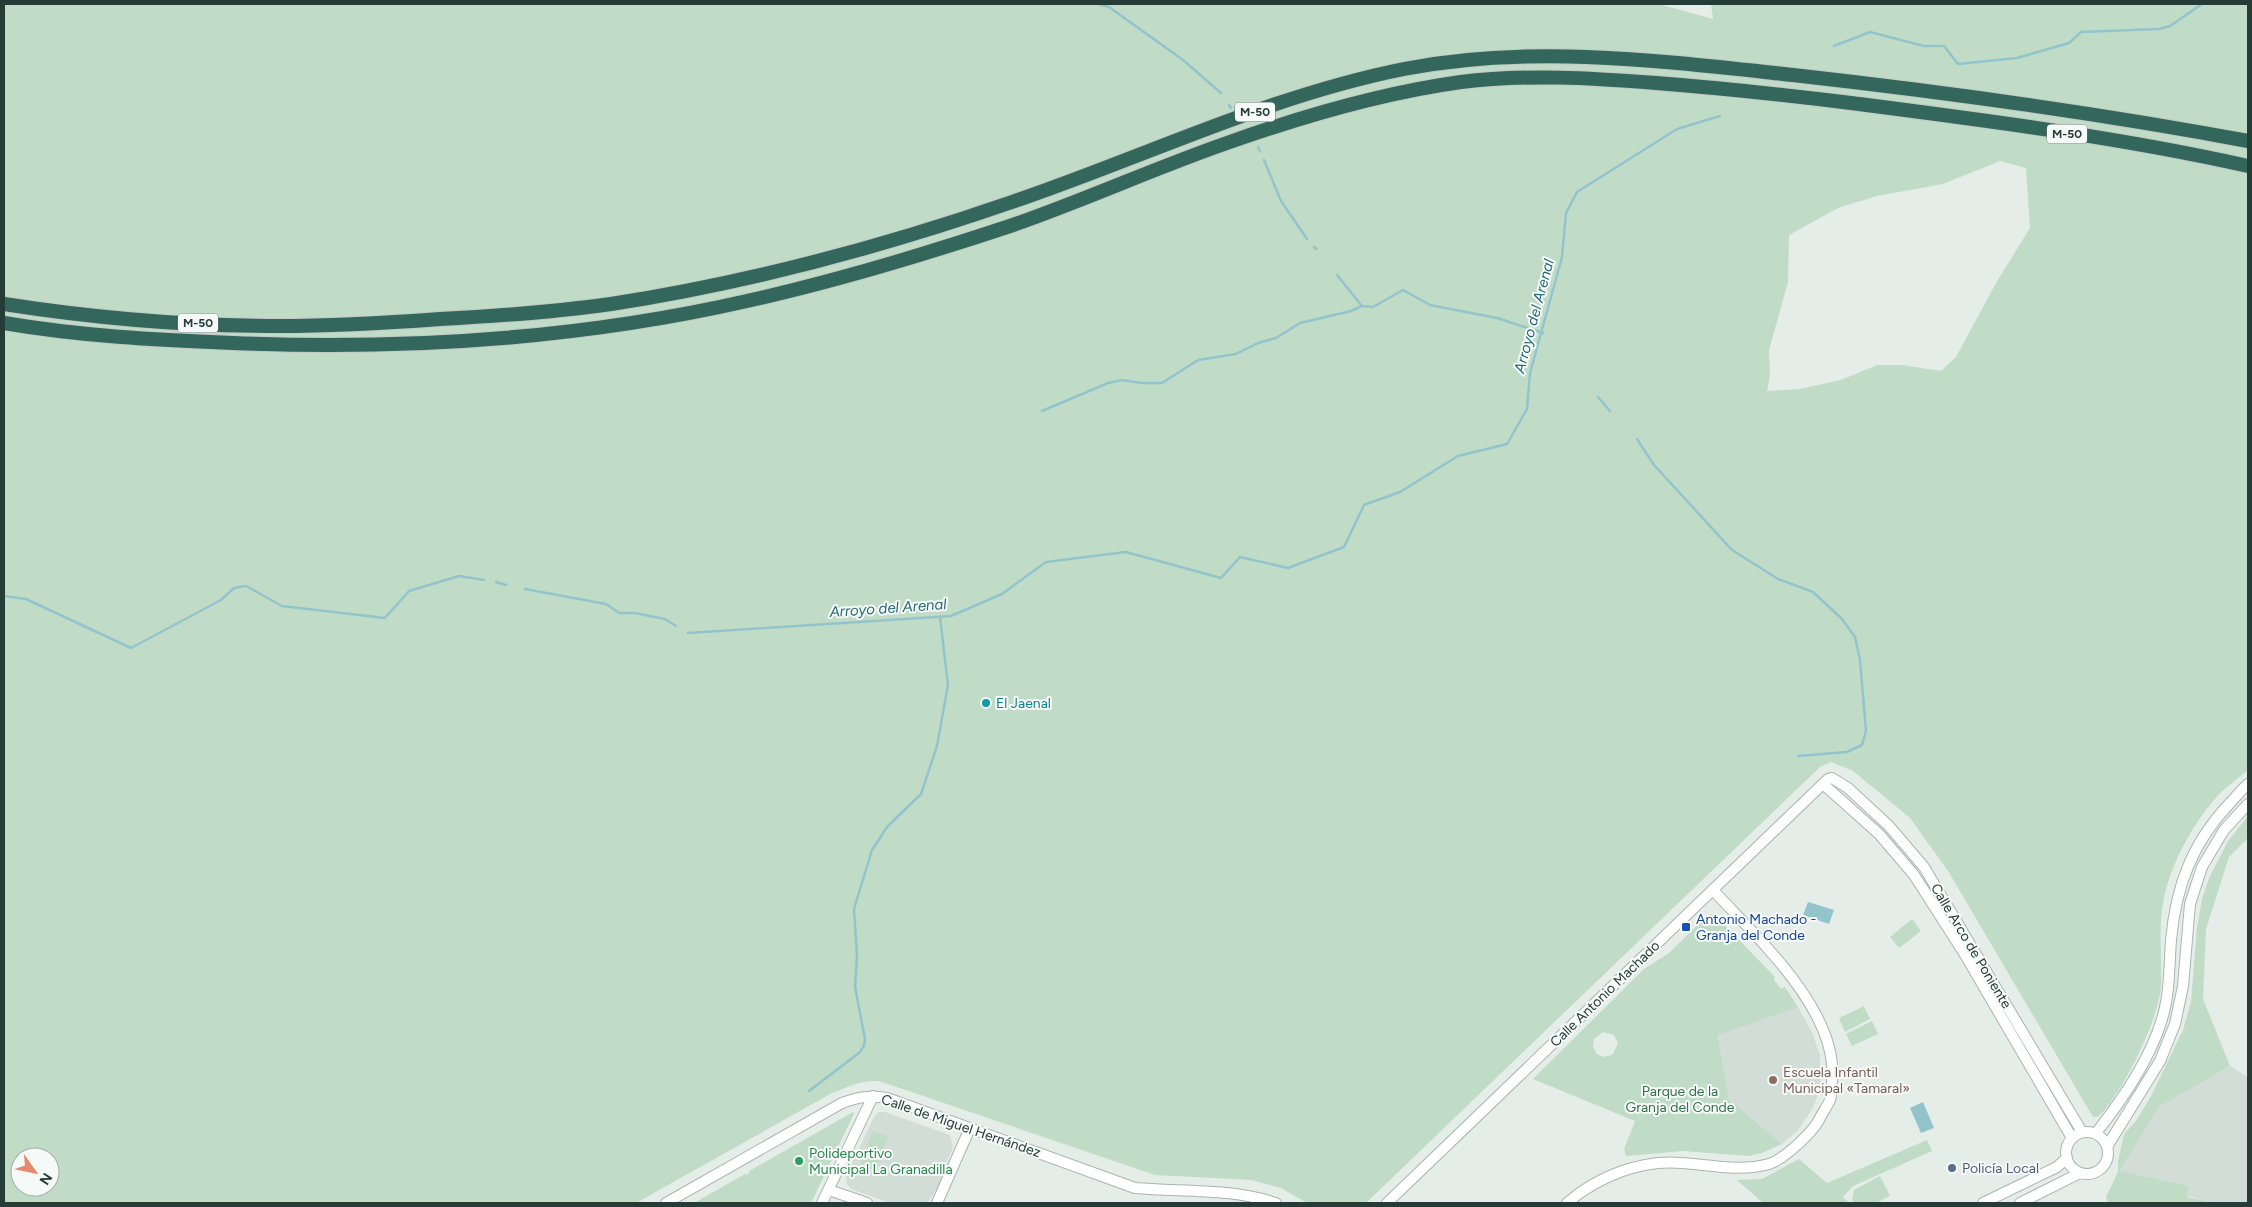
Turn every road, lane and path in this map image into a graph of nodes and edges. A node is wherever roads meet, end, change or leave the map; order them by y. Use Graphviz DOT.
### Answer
graph roads {
  1 [pos="2246,140"];
  2 [pos="2248,166"];
  3 [pos="4,296"];
  4 [pos="4,304"];
  5 [pos="116,317"];
  6 [pos="4,324"];
  7 [pos="1837,780"];
  8 [pos="1823,784"];
  9 [pos="2248,784"];
  10 [pos="1832,792"];
  11 [pos="2248,804"];
  12 [pos="1713,890"];
  13 [pos="873,1096"];
  14 [pos="970,1128"];
  15 [pos="2082,1132"];
  16 [pos="2096,1133"];
  17 [pos="2072,1138"];
  18 [pos="2108,1145"];
  19 [pos="2067,1158"];
  20 [pos="2080,1172"];
  21 [pos="829,1190"];
  22 [pos="666,1203"];
  23 [pos="822,1203"];
  24 [pos="867,1203"];
  25 [pos="938,1203"];
  26 [pos="1276,1203"];
  27 [pos="1387,1203"];
  28 [pos="1567,1203"];
  29 [pos="1983,1203"];
  30 [pos="2020,1203"];
  1 -- 5 [label="highway, M-50"];
  2 -- 6 [label="highway, M-50"];
  3 -- 5 [label="highway"];
  4 -- 5 [label="highway, M-50"];
  7 -- 8 [label="street"];
  7 -- 10 [label="street"];
  7 -- 15 [label="street, Calle Arco de Poniente"];
  8 -- 10 [label="street, Calle Arco de Poniente"];
  8 -- 12 [label="street, Calle Antonio Machado"];
  9 -- 16 [label="street"];
  10 -- 17 [label="street, Calle Arco de Poniente"];
  11 -- 18 [label="street"];
  12 -- 27 [label="street, Calle Antonio Machado"];
  12 -- 28 [label="street"];
  13 -- 14 [label="street, Calle de Miguel Hernández"];
  13 -- 21 [label="street"];
  13 -- 22 [label="street, Calle de Miguel Hernández"];
  14 -- 25 [label="street"];
  14 -- 26 [label="street, Calle de Miguel Hernández"];
  15 -- 16 [label="street"];
  15 -- 17 [label="street"];
  16 -- 18 [label="street"];
  17 -- 19 [label="street"];
  18 -- 20 [label="street"];
  19 -- 20 [label="street"];
  19 -- 29 [label="street"];
  20 -- 30 [label="street"];
  21 -- 23 [label="street"];
  21 -- 24 [label="street"];
}
